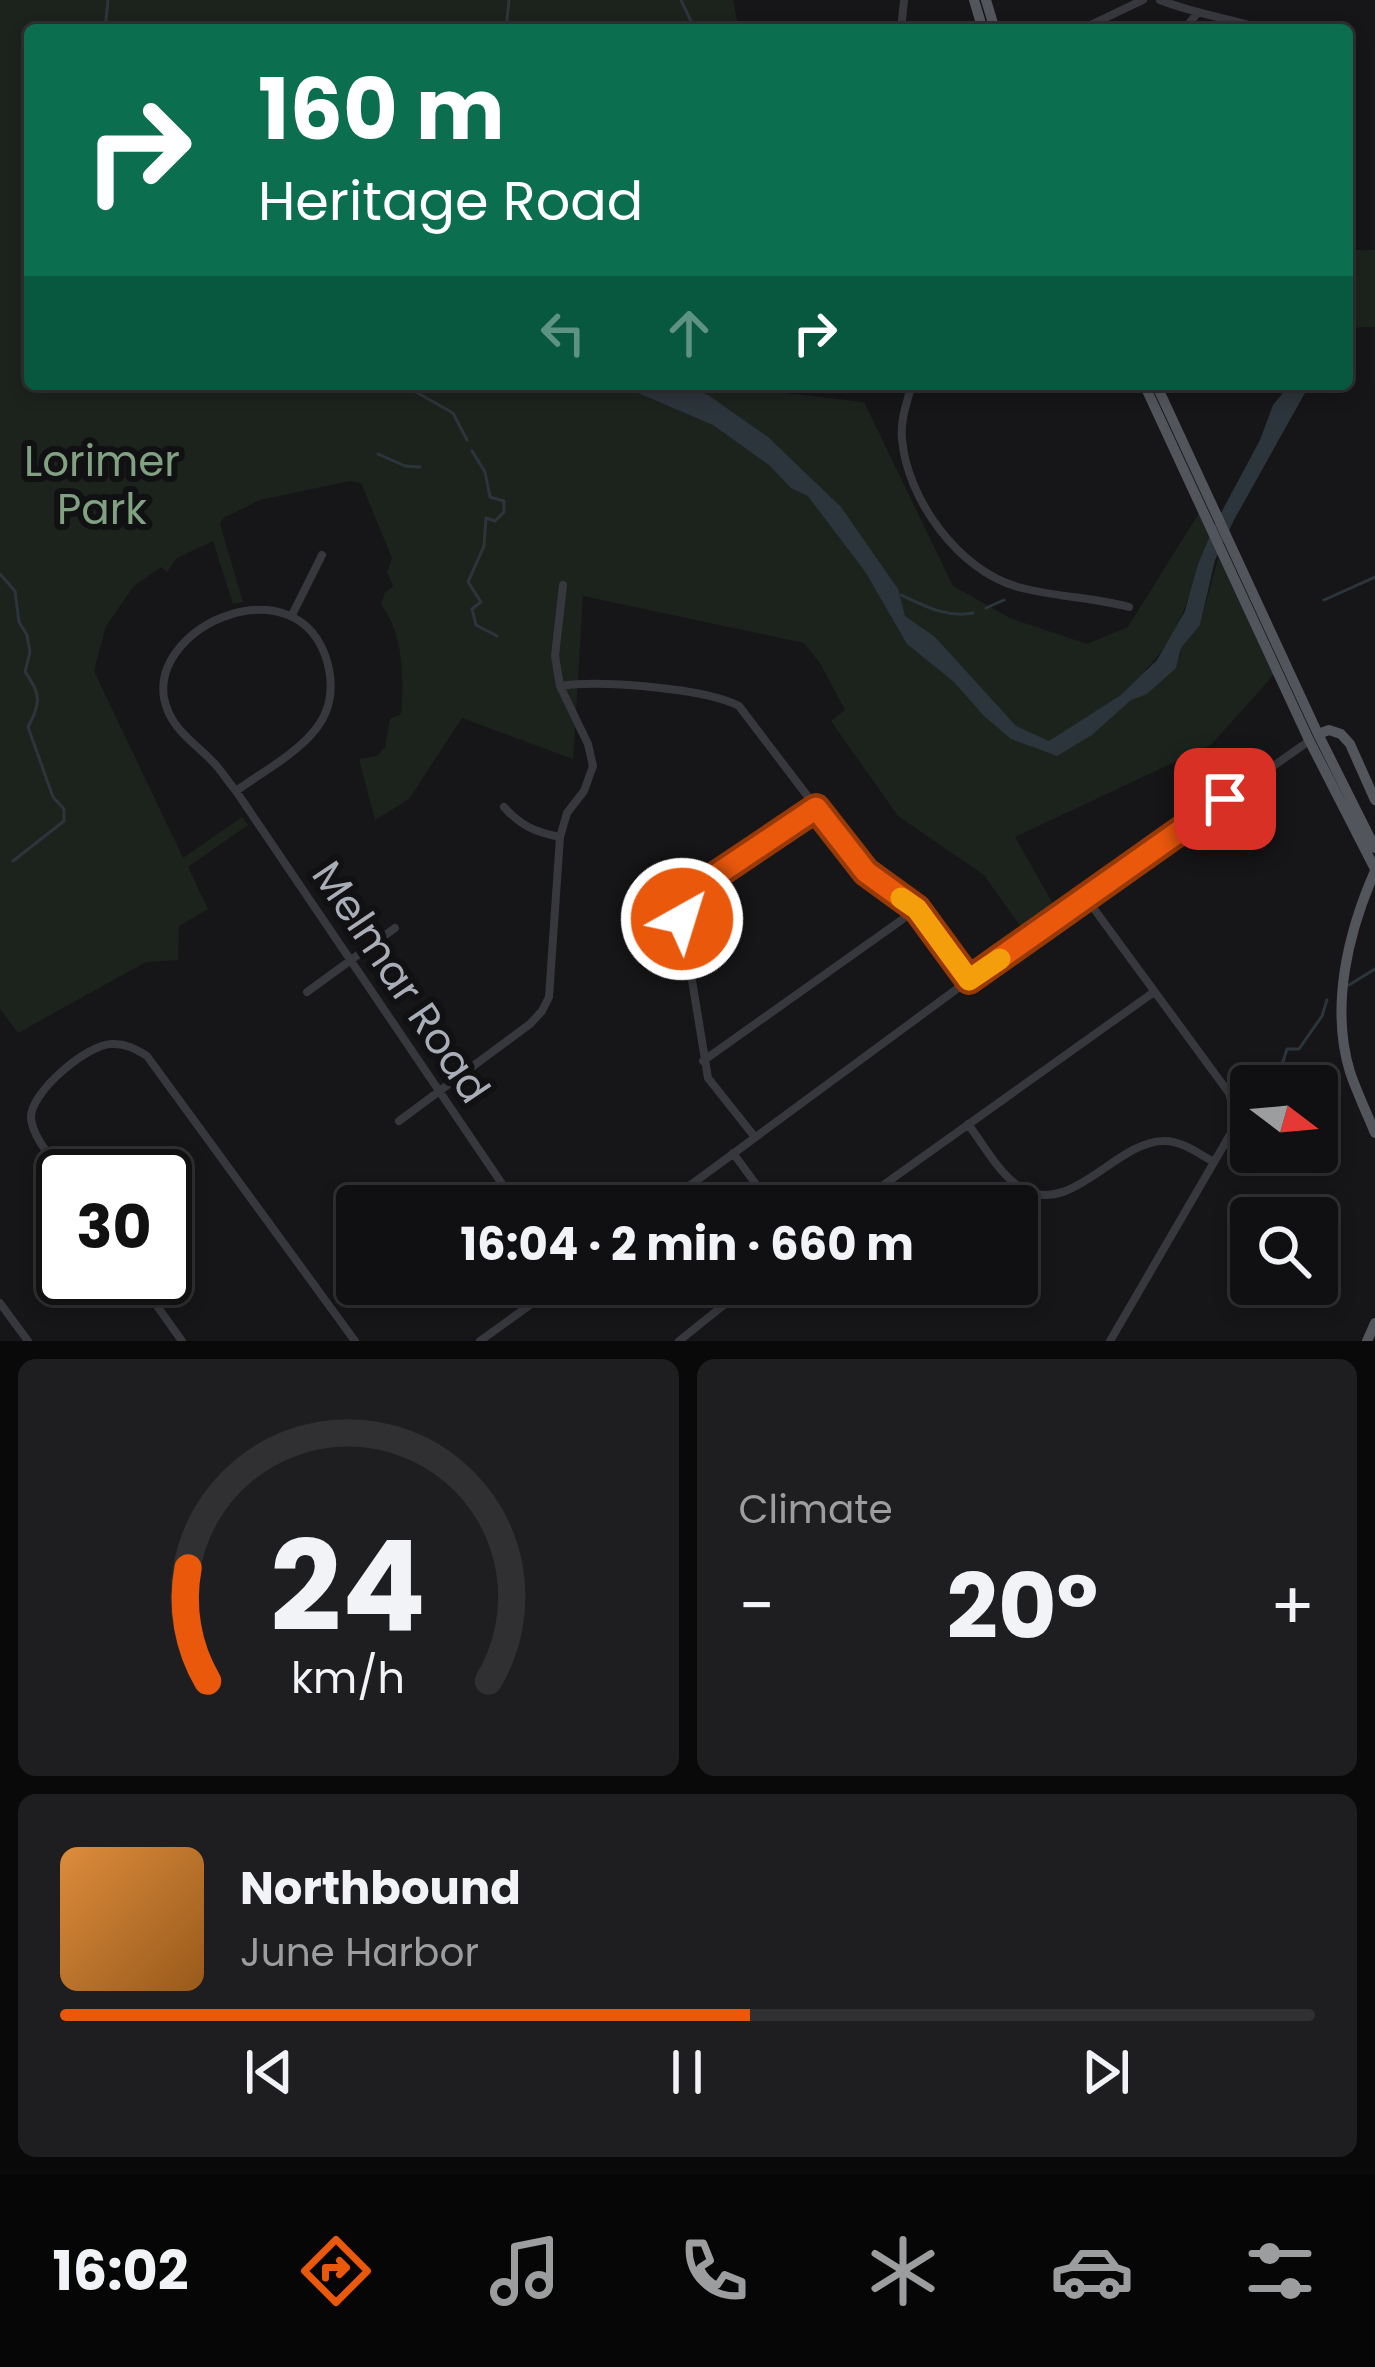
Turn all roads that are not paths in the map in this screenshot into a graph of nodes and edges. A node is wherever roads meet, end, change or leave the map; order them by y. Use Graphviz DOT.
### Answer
graph roads {
  1 [pos="1143,0"];
  2 [pos="1160,0"];
  3 [pos="1196,15"];
  4 [pos="1093,24"];
  5 [pos="1190,24"];
  6 [pos="1248,24"];
  7 [pos="911,390"];
  8 [pos="1147,390"];
  9 [pos="1159,390"];
  10 [pos="322,555"];
  11 [pos="563,585"];
  12 [pos="1129,607"];
  13 [pos="292,615"];
  14 [pos="1287,678"];
  15 [pos="560,686"];
  16 [pos="1314,737"];
  17 [pos="236,791"];
  18 [pos="1375,800"];
  19 [pos="504,807"];
  20 [pos="816,808"];
  21 [pos="560,837"];
  22 [pos="1375,848"];
  23 [pos="1375,870"];
  24 [pos="1086,898"];
  25 [pos="917,909"];
  26 [pos="394,928"];
  27 [pos="350,959"];
  28 [pos="969,980"];
  29 [pos="307,992"];
  30 [pos="1154,992"];
  31 [pos="703,1061"];
  32 [pos="438,1093"];
  33 [pos="399,1121"];
  34 [pos="968,1124"];
  35 [pos="1375,1133"];
  36 [pos="754,1136"];
  37 [pos="46,1149"];
  38 [pos="733,1153"];
  39 [pos="1214,1162"];
  40 [pos="502,1185"];
  41 [pos="690,1185"];
  42 [pos="757,1185"];
  43 [pos="883,1185"];
  44 [pos="0,1303"];
  45 [pos="156,1305"];
  46 [pos="530,1305"];
  47 [pos="724,1305"];
  48 [pos="1375,1324"];
  49 [pos="178,1337"];
  50 [pos="1371,1340"];
  51 [pos="28,1341"];
  52 [pos="163,1341"];
  53 [pos="355,1341"];
  54 [pos="480,1341"];
  55 [pos="679,1341"];
  56 [pos="1110,1341"];
  1 -- 4 [label="street"];
  2 -- 3 [label="street"];
  3 -- 5 [label="street"];
  3 -- 6 [label="street"];
  7 -- 12 [label="street"];
  8 -- 14 [label="main road"];
  9 -- 14 [label="main road"];
  10 -- 13 [label="street"];
  11 -- 15 [label="street"];
  13 -- 17 [label="street"];
  13 -- 17 [label="street, Melmar Road"];
  14 -- 16 [label="main road"];
  15 -- 20 [label="street"];
  15 -- 21 [label="street"];
  16 -- 18 [label="main road"];
  16 -- 22 [label="main road"];
  16 -- 23 [label="main road"];
  16 -- 24 [label="street"];
  17 -- 27 [label="street, Melmar Road"];
  19 -- 21 [label="street"];
  20 -- 25 [label="street"];
  20 -- 31 [label="street"];
  21 -- 32 [label="street"];
  23 -- 35 [label="main road"];
  24 -- 28 [label="street"];
  24 -- 30 [label="street"];
  25 -- 28 [label="street"];
  25 -- 31 [label="street"];
  26 -- 27 [label="street"];
  27 -- 29 [label="street"];
  27 -- 32 [label="street, Melmar Road"];
  28 -- 36 [label="street"];
  30 -- 34 [label="street"];
  30 -- 39 [label="street"];
  31 -- 36 [label="street"];
  32 -- 33 [label="street"];
  32 -- 40 [label="street, Melmar Road"];
  34 -- 39 [label="street"];
  34 -- 43 [label="street"];
  36 -- 38 [label="street"];
  37 -- 53 [label="street"];
  38 -- 41 [label="street"];
  38 -- 42 [label="street"];
  39 -- 56 [label="street"];
  44 -- 51 [label="street"];
  45 -- 49 [label="street"];
  46 -- 54 [label="street"];
  47 -- 55 [label="street"];
  48 -- 50 [label="main road"];
  49 -- 52 [label="street"];
}
